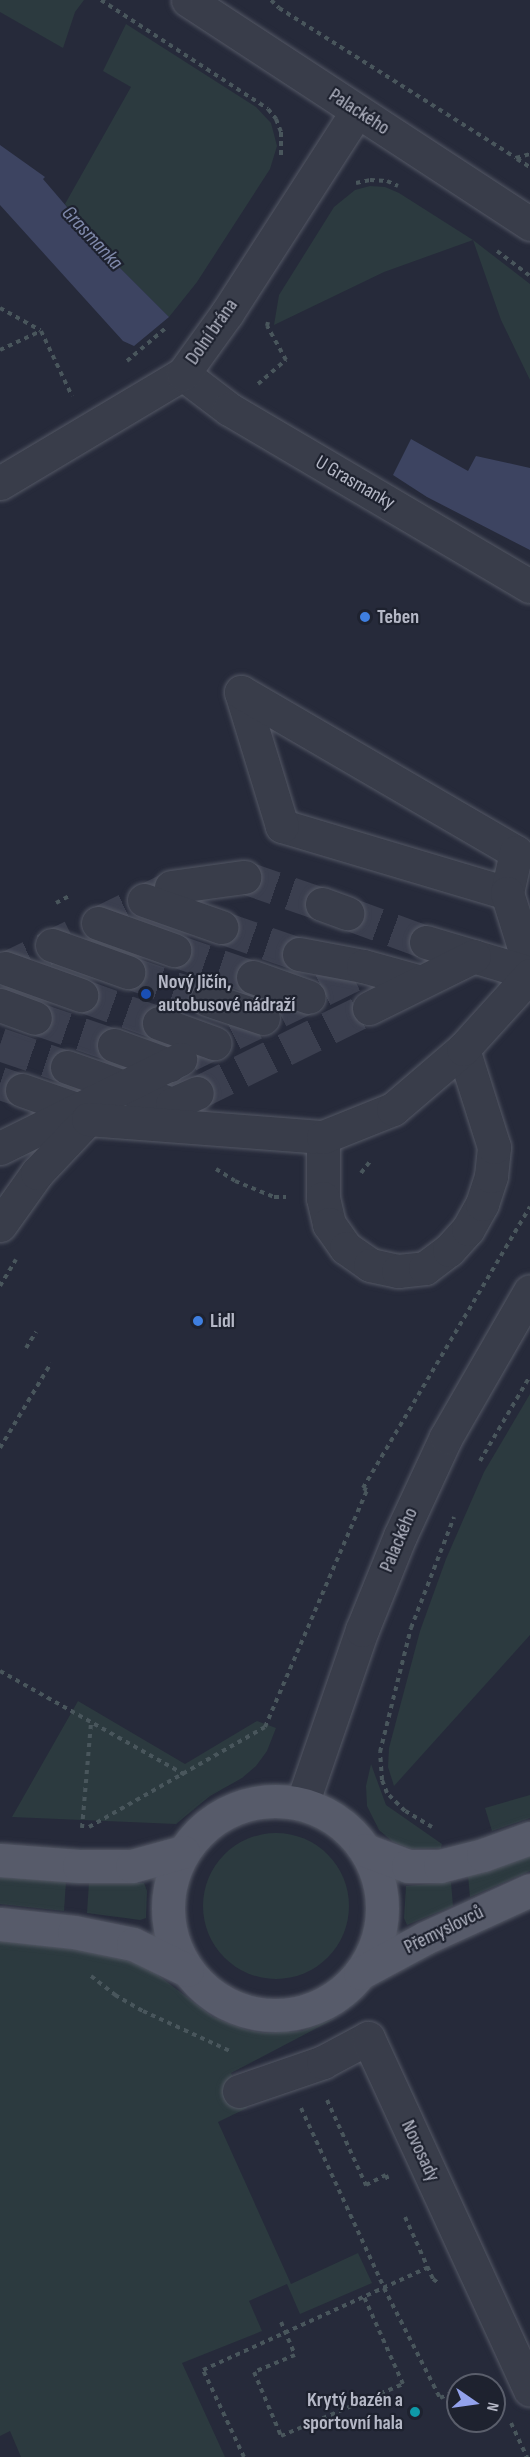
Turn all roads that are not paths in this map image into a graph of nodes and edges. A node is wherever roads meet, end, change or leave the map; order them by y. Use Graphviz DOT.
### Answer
graph roads {
  1 [pos="195,2"];
  2 [pos="357,111"];
  3 [pos="530,225"];
  4 [pos="183,374"];
  5 [pos="0,483"];
  6 [pos="530,586"];
  7 [pos="523,839"];
  8 [pos="244,877"];
  9 [pos="507,893"];
  10 [pos="221,927"];
  11 [pos="426,942"];
  12 [pos="174,950"];
  13 [pos="299,954"];
  14 [pos="474,956"];
  15 [pos="5,968"];
  16 [pos="530,968"];
  17 [pos="128,972"];
  18 [pos="530,974"];
  19 [pos="253,977"];
  20 [pos="421,982"];
  21 [pos="81,995"];
  22 [pos="309,997"];
  23 [pos="207,999"];
  24 [pos="0,1005"];
  25 [pos="369,1008"];
  26 [pos="266,1017"];
  27 [pos="35,1018"];
  28 [pos="159,1023"];
  29 [pos="214,1043"];
  30 [pos="114,1045"];
  31 [pos="463,1049"];
  32 [pos="67,1067"];
  33 [pos="124,1087"];
  34 [pos="22,1090"];
  35 [pos="196,1092"];
  36 [pos="79,1110"];
  37 [pos="0,1122"];
  38 [pos="31,1133"];
  39 [pos="323,1137"];
  40 [pos="0,1148"];
  41 [pos="0,1225"];
  42 [pos="530,1291"];
  43 [pos="302,1804"];
  44 [pos="530,1838"];
  45 [pos="365,1850"];
  46 [pos="183,1852"];
  47 [pos="0,1860"];
  48 [pos="530,1890"];
  49 [pos="0,1924"];
  50 [pos="187,1970"];
  51 [pos="360,1973"];
  52 [pos="240,2091"];
  53 [pos="530,2390"];
  1 -- 2 [label="street, Palackého"];
  2 -- 3 [label="street, Palackého"];
  2 -- 4 [label="street, Dolní brána"];
  4 -- 5 [label="street, Dolní brána"];
  4 -- 6 [label="street, U Grasmanky"];
  7 -- 9 [label="street"];
  7 -- 9 [label="street"];
  8 -- 10 [label="street"];
  9 -- 16 [label="street"];
  11 -- 14 [label="street"];
  12 -- 17 [label="street"];
  13 -- 20 [label="street"];
  14 -- 18 [label="street"];
  14 -- 20 [label="street"];
  15 -- 21 [label="street"];
  18 -- 31 [label="street"];
  19 -- 22 [label="street"];
  20 -- 25 [label="street"];
  23 -- 26 [label="street"];
  24 -- 27 [label="street"];
  28 -- 29 [label="street"];
  30 -- 33 [label="street"];
  31 -- 39 [label="street"];
  31 -- 39 [label="street"];
  32 -- 33 [label="street"];
  33 -- 35 [label="street"];
  33 -- 36 [label="street"];
  34 -- 36 [label="street"];
  36 -- 38 [label="street"];
  37 -- 38 [label="street"];
  38 -- 40 [label="street"];
  39 -- 41 [label="street"];
  42 -- 43 [label="street, Palackého"];
  43 -- 45 [label="main road"];
  43 -- 46 [label="main road"];
  44 -- 45 [label="main road"];
  45 -- 51 [label="main road"];
  46 -- 47 [label="main road"];
  46 -- 50 [label="main road"];
  48 -- 51 [label="main road, Přemyslovců"];
  49 -- 50 [label="main road"];
  50 -- 51 [label="main road"];
  52 -- 53 [label="street, Novosady"];
}
